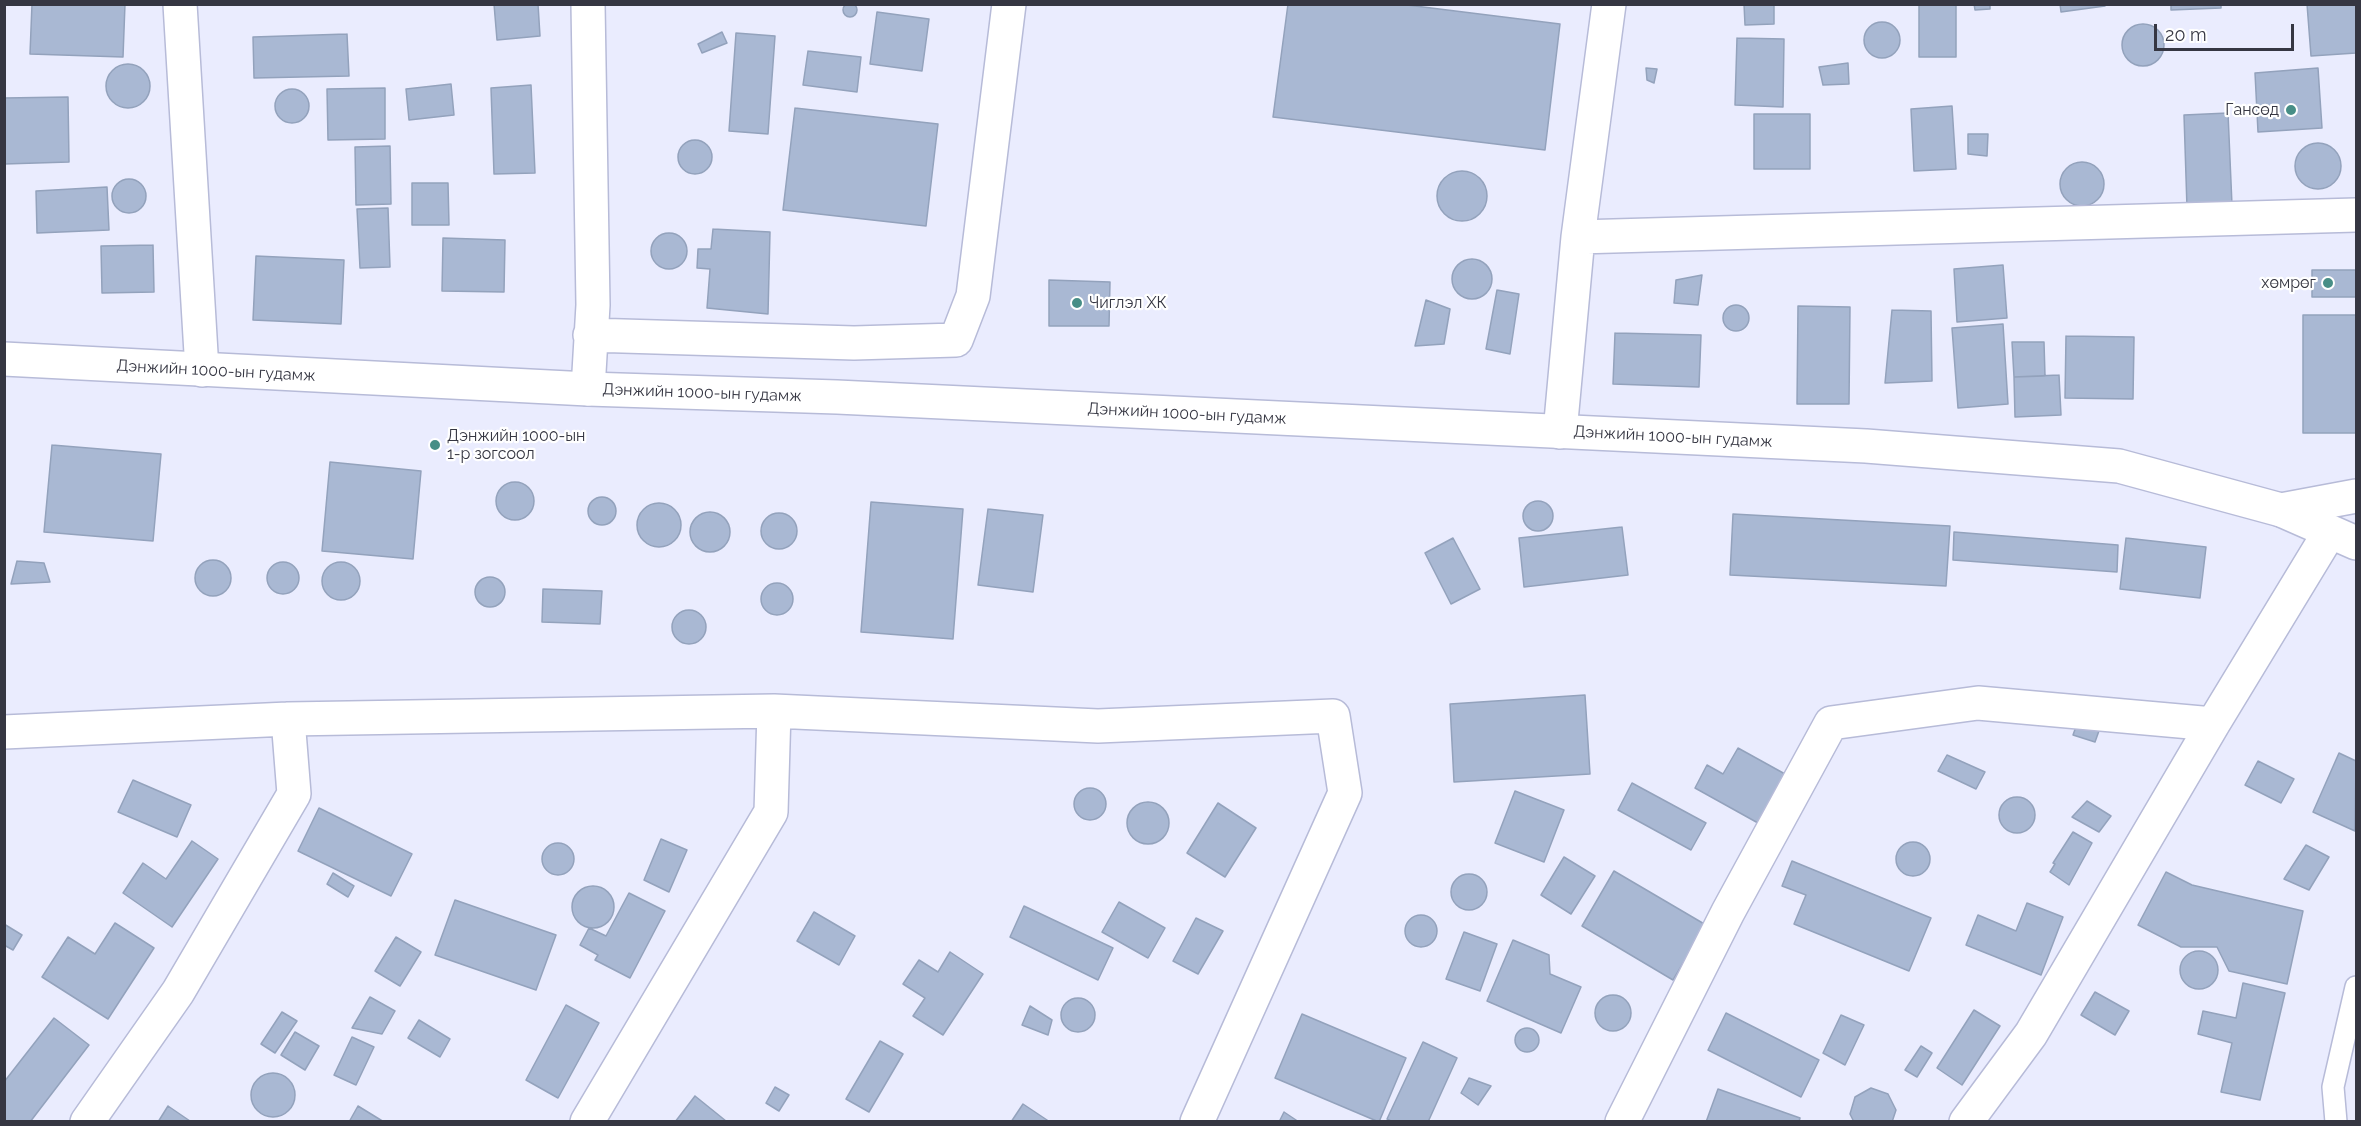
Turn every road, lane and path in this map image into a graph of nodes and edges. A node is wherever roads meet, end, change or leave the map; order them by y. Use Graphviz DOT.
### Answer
graph roads {
  1 [pos="180,4"];
  2 [pos="588,4"];
  3 [pos="1009,4"];
  4 [pos="1609,4"];
  5 [pos="2356,215"];
  6 [pos="1578,237"];
  7 [pos="590,335"];
  8 [pos="4,359"];
  9 [pos="202,370"];
  10 [pos="588,389"];
  11 [pos="1560,432"];
  12 [pos="2356,496"];
  13 [pos="2281,510"];
  14 [pos="2342,538"];
  15 [pos="774,711"];
  16 [pos="288,719"];
  17 [pos="2212,724"];
  18 [pos="4,732"];
  19 [pos="2356,987"];
  20 [pos="87,1122"];
  21 [pos="587,1122"];
  22 [pos="1197,1122"];
  23 [pos="1622,1122"];
  24 [pos="1966,1122"];
  25 [pos="2336,1122"];
  1 -- 9 [label="street"];
  2 -- 7 [label="street"];
  3 -- 7 [label="street"];
  4 -- 6 [label="street"];
  5 -- 6 [label="street"];
  6 -- 11 [label="street"];
  7 -- 10 [label="street"];
  8 -- 9 [label="street, Дэнжийн 1000-ын гудамж"];
  9 -- 10 [label="street, Дэнжийн 1000-ын гудамж"];
  10 -- 11 [label="street, Дэнжийн 1000-ын гудамж"];
  11 -- 13 [label="street, Дэнжийн 1000-ын гудамж"];
  12 -- 13 [label="street"];
  13 -- 14 [label="street, Дэнжийн 1000-ын гудамж"];
  14 -- 17 [label="street"];
  15 -- 16 [label="street"];
  15 -- 21 [label="street"];
  15 -- 22 [label="street"];
  16 -- 18 [label="street"];
  16 -- 20 [label="street"];
  17 -- 23 [label="street"];
  17 -- 24 [label="street"];
  19 -- 25 [label="lane"];
}
